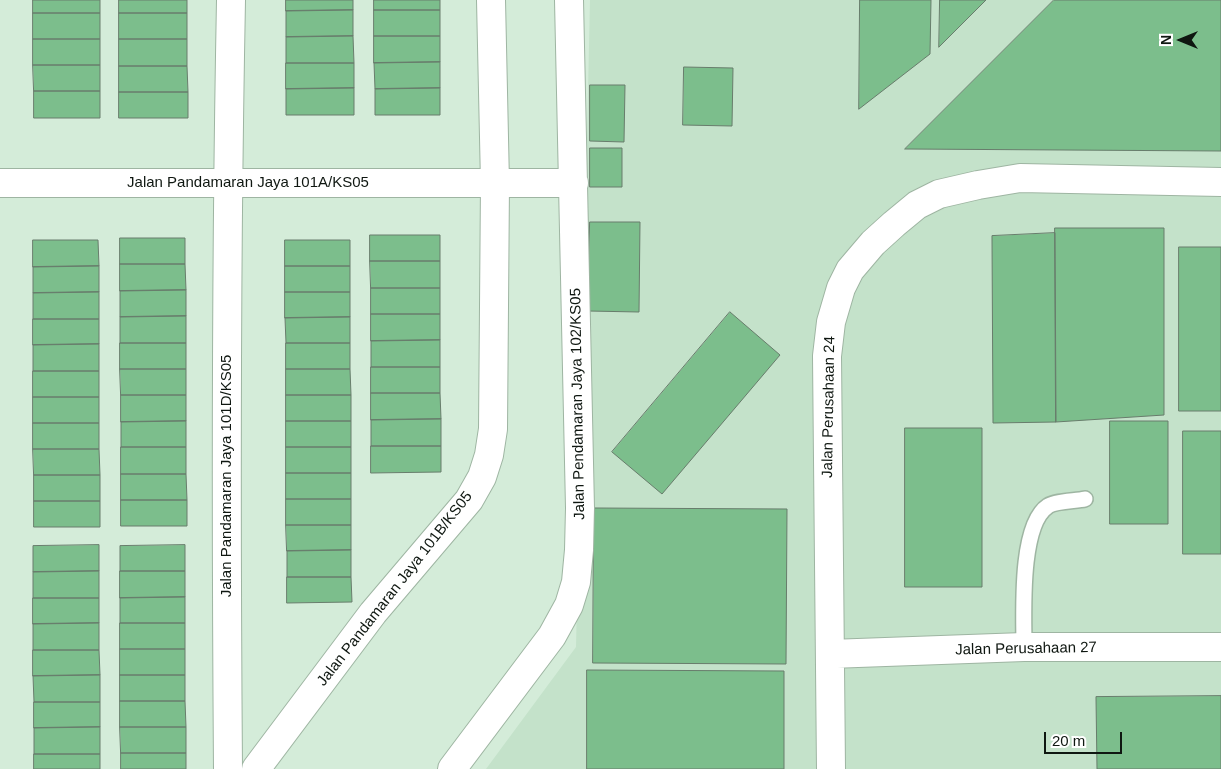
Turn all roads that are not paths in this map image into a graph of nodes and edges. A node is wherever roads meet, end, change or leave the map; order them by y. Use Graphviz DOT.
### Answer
graph roads {
  1 [pos="231,0"];
  2 [pos="491,0"];
  3 [pos="568,0"];
  4 [pos="1221,182"];
  5 [pos="0,183"];
  6 [pos="227,183"];
  7 [pos="495,183"];
  8 [pos="574,183"];
  9 [pos="1085,499"];
  10 [pos="1221,647"];
  11 [pos="1024,648"];
  12 [pos="830,654"];
  13 [pos="228,769"];
  14 [pos="256,769"];
  15 [pos="452,769"];
  16 [pos="831,769"];
  1 -- 6 [label="street, Jalan Pandamaran Jaya 101D/KS05"];
  2 -- 7 [label="street"];
  3 -- 8 [label="street, Jalan Pendamaran Jaya 102/KS05"];
  4 -- 12 [label="street, Jalan Perusahaan 24"];
  5 -- 6 [label="street, Jalan Pandamaran Jaya 101A/KS05"];
  6 -- 7 [label="street, Jalan Pandamaran Jaya 101A/KS05"];
  6 -- 13 [label="street, Jalan Pandamaran Jaya 101D/KS05"];
  7 -- 8 [label="street, Jalan Pandamaran Jaya 101A/KS05"];
  7 -- 14 [label="street, Jalan Pandamaran Jaya 101B/KS05"];
  8 -- 15 [label="street, Jalan Pendamaran Jaya 102/KS05"];
  9 -- 11 [label="lane"];
  10 -- 11 [label="street, Jalan Perusahaan 27"];
  11 -- 12 [label="street, Jalan Perusahaan 27"];
  12 -- 16 [label="street, Jalan Perusahaan 24"];
}
